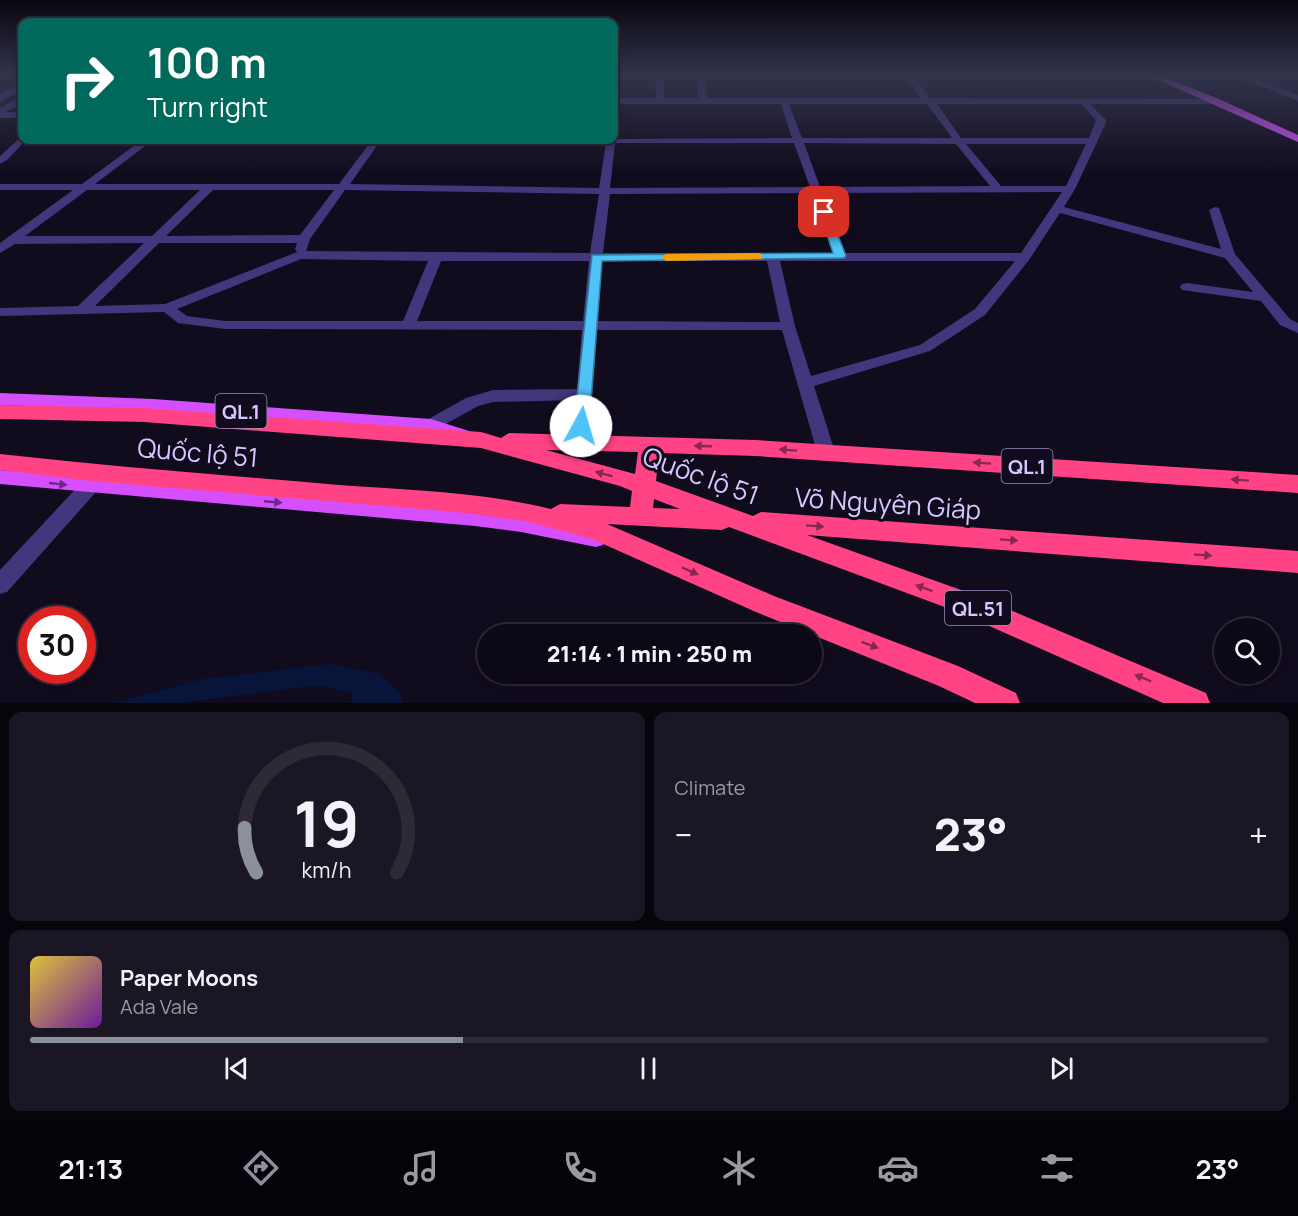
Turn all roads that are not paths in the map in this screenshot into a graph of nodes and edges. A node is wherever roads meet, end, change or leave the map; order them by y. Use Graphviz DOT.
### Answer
graph roads {
  1 [pos="786,108"];
  2 [pos="933,108"];
  3 [pos="1089,108"];
  4 [pos="1231,108"];
  5 [pos="0,113"];
  6 [pos="18,115"];
  7 [pos="1298,139"];
  8 [pos="618,140"];
  9 [pos="958,140"];
  10 [pos="798,141"];
  11 [pos="1093,141"];
  12 [pos="18,142"];
  13 [pos="142,144"];
  14 [pos="374,144"];
  15 [pos="611,144"];
  16 [pos="0,161"];
  17 [pos="0,187"];
  18 [pos="83,187"];
  19 [pos="210,187"];
  20 [pos="342,187"];
  21 [pos="998,189"];
  22 [pos="1070,189"];
  23 [pos="816,190"];
  24 [pos="605,191"];
  25 [pos="1056,208"];
  26 [pos="1215,210"];
  27 [pos="13,240"];
  28 [pos="158,240"];
  29 [pos="304,240"];
  30 [pos="0,249"];
  31 [pos="299,255"];
  32 [pos="1229,255"];
  33 [pos="840,256"];
  34 [pos="436,257"];
  35 [pos="596,257"];
  36 [pos="773,257"];
  37 [pos="1025,257"];
  38 [pos="1187,287"];
  39 [pos="1265,298"];
  40 [pos="167,308"];
  41 [pos="81,311"];
  42 [pos="0,312"];
  43 [pos="408,325"];
  44 [pos="788,326"];
  45 [pos="592,327"];
  46 [pos="1298,329"];
  47 [pos="804,383"];
  48 [pos="585,394"];
  49 [pos="0,399"];
  50 [pos="0,412"];
  51 [pos="431,425"];
  52 [pos="481,440"];
  53 [pos="580,442"];
  54 [pos="650,444"];
  55 [pos="826,453"];
  56 [pos="0,462"];
  57 [pos="0,477"];
  58 [pos="1298,484"];
  59 [pos="90,487"];
  60 [pos="645,487"];
  61 [pos="525,512"];
  62 [pos="640,516"];
  63 [pos="475,518"];
  64 [pos="739,521"];
  65 [pos="637,547"];
  66 [pos="1298,562"];
  67 [pos="0,585"];
  68 [pos="1006,703"];
  69 [pos="1196,703"];
  1 -- 10 [label="street"];
  2 -- 9 [label="street"];
  3 -- 11 [label="street"];
  4 -- 7 [label="main road"];
  5 -- 6 [label="street"];
  8 -- 10 [label="street"];
  9 -- 10 [label="street"];
  9 -- 11 [label="street"];
  9 -- 21 [label="street"];
  10 -- 23 [label="street"];
  11 -- 22 [label="street"];
  12 -- 16 [label="street"];
  13 -- 18 [label="street"];
  14 -- 20 [label="street"];
  15 -- 24 [label="street"];
  17 -- 18 [label="street"];
  18 -- 19 [label="street"];
  18 -- 27 [label="street"];
  19 -- 20 [label="street"];
  19 -- 28 [label="street"];
  20 -- 24 [label="street"];
  20 -- 29 [label="street"];
  21 -- 22 [label="street"];
  21 -- 23 [label="street"];
  22 -- 25 [label="street"];
  23 -- 24 [label="street"];
  23 -- 33 [label="street"];
  24 -- 35 [label="street"];
  25 -- 32 [label="street"];
  25 -- 37 [label="street"];
  26 -- 32 [label="street"];
  27 -- 28 [label="street"];
  27 -- 30 [label="street"];
  28 -- 29 [label="street"];
  28 -- 41 [label="street"];
  29 -- 31 [label="street"];
  31 -- 34 [label="street"];
  31 -- 40 [label="street"];
  32 -- 39 [label="street"];
  33 -- 36 [label="street"];
  33 -- 37 [label="street"];
  34 -- 35 [label="street"];
  34 -- 43 [label="street"];
  35 -- 36 [label="street"];
  35 -- 45 [label="street"];
  36 -- 44 [label="street"];
  37 -- 47 [label="street"];
  38 -- 39 [label="street"];
  39 -- 46 [label="street"];
  40 -- 41 [label="street"];
  40 -- 43 [label="street"];
  41 -- 42 [label="street"];
  43 -- 45 [label="street"];
  44 -- 45 [label="street"];
  44 -- 47 [label="street"];
  45 -- 48 [label="street"];
  47 -- 55 [label="street"];
  48 -- 51 [label="street"];
  48 -- 53 [label="street"];
  49 -- 51 [label="main road, Quốc lộ 51 / QL.1"];
  50 -- 52 [label="highway, Quốc lộ 51 / QL.1"];
  51 -- 52 [label="main road, Quốc lộ 51 / QL.1"];
  52 -- 53 [label="highway, Võ Nguyên Giáp / QL.1"];
  60 -- 52 [label="highway, Quốc lộ 51 / QL.51, one-way"];
  53 -- 54 [label="highway, Võ Nguyên Giáp / QL.1"];
  55 -- 54 [label="highway, Võ Nguyên Giáp / QL.1, one-way"];
  54 -- 60 [label="highway"];
  58 -- 55 [label="highway, Võ Nguyên Giáp / QL.1, one-way"];
  56 -- 61 [label="highway, Quốc lộ 51"];
  57 -- 59 [label="main road, Quốc lộ 51, one-way"];
  59 -- 63 [label="main road, Quốc lộ 51, one-way"];
  59 -- 67 [label="street"];
  60 -- 62 [label="highway"];
  60 -- 64 [label="highway, Quốc lộ 51 / QL.51"];
  61 -- 62 [label="highway, Võ Nguyên Giáp"];
  61 -- 63 [label="highway, Võ Nguyên Giáp"];
  61 -- 65 [label="highway, Quốc lộ 51"];
  62 -- 64 [label="highway, Võ Nguyên Giáp"];
  63 -- 65 [label="main road, Quốc lộ 51"];
  64 -- 66 [label="highway, Võ Nguyên Giáp, one-way"];
  69 -- 64 [label="highway, Quốc lộ 51 / QL.51, one-way"];
  65 -- 68 [label="highway, Quốc lộ 51, one-way"];
}
